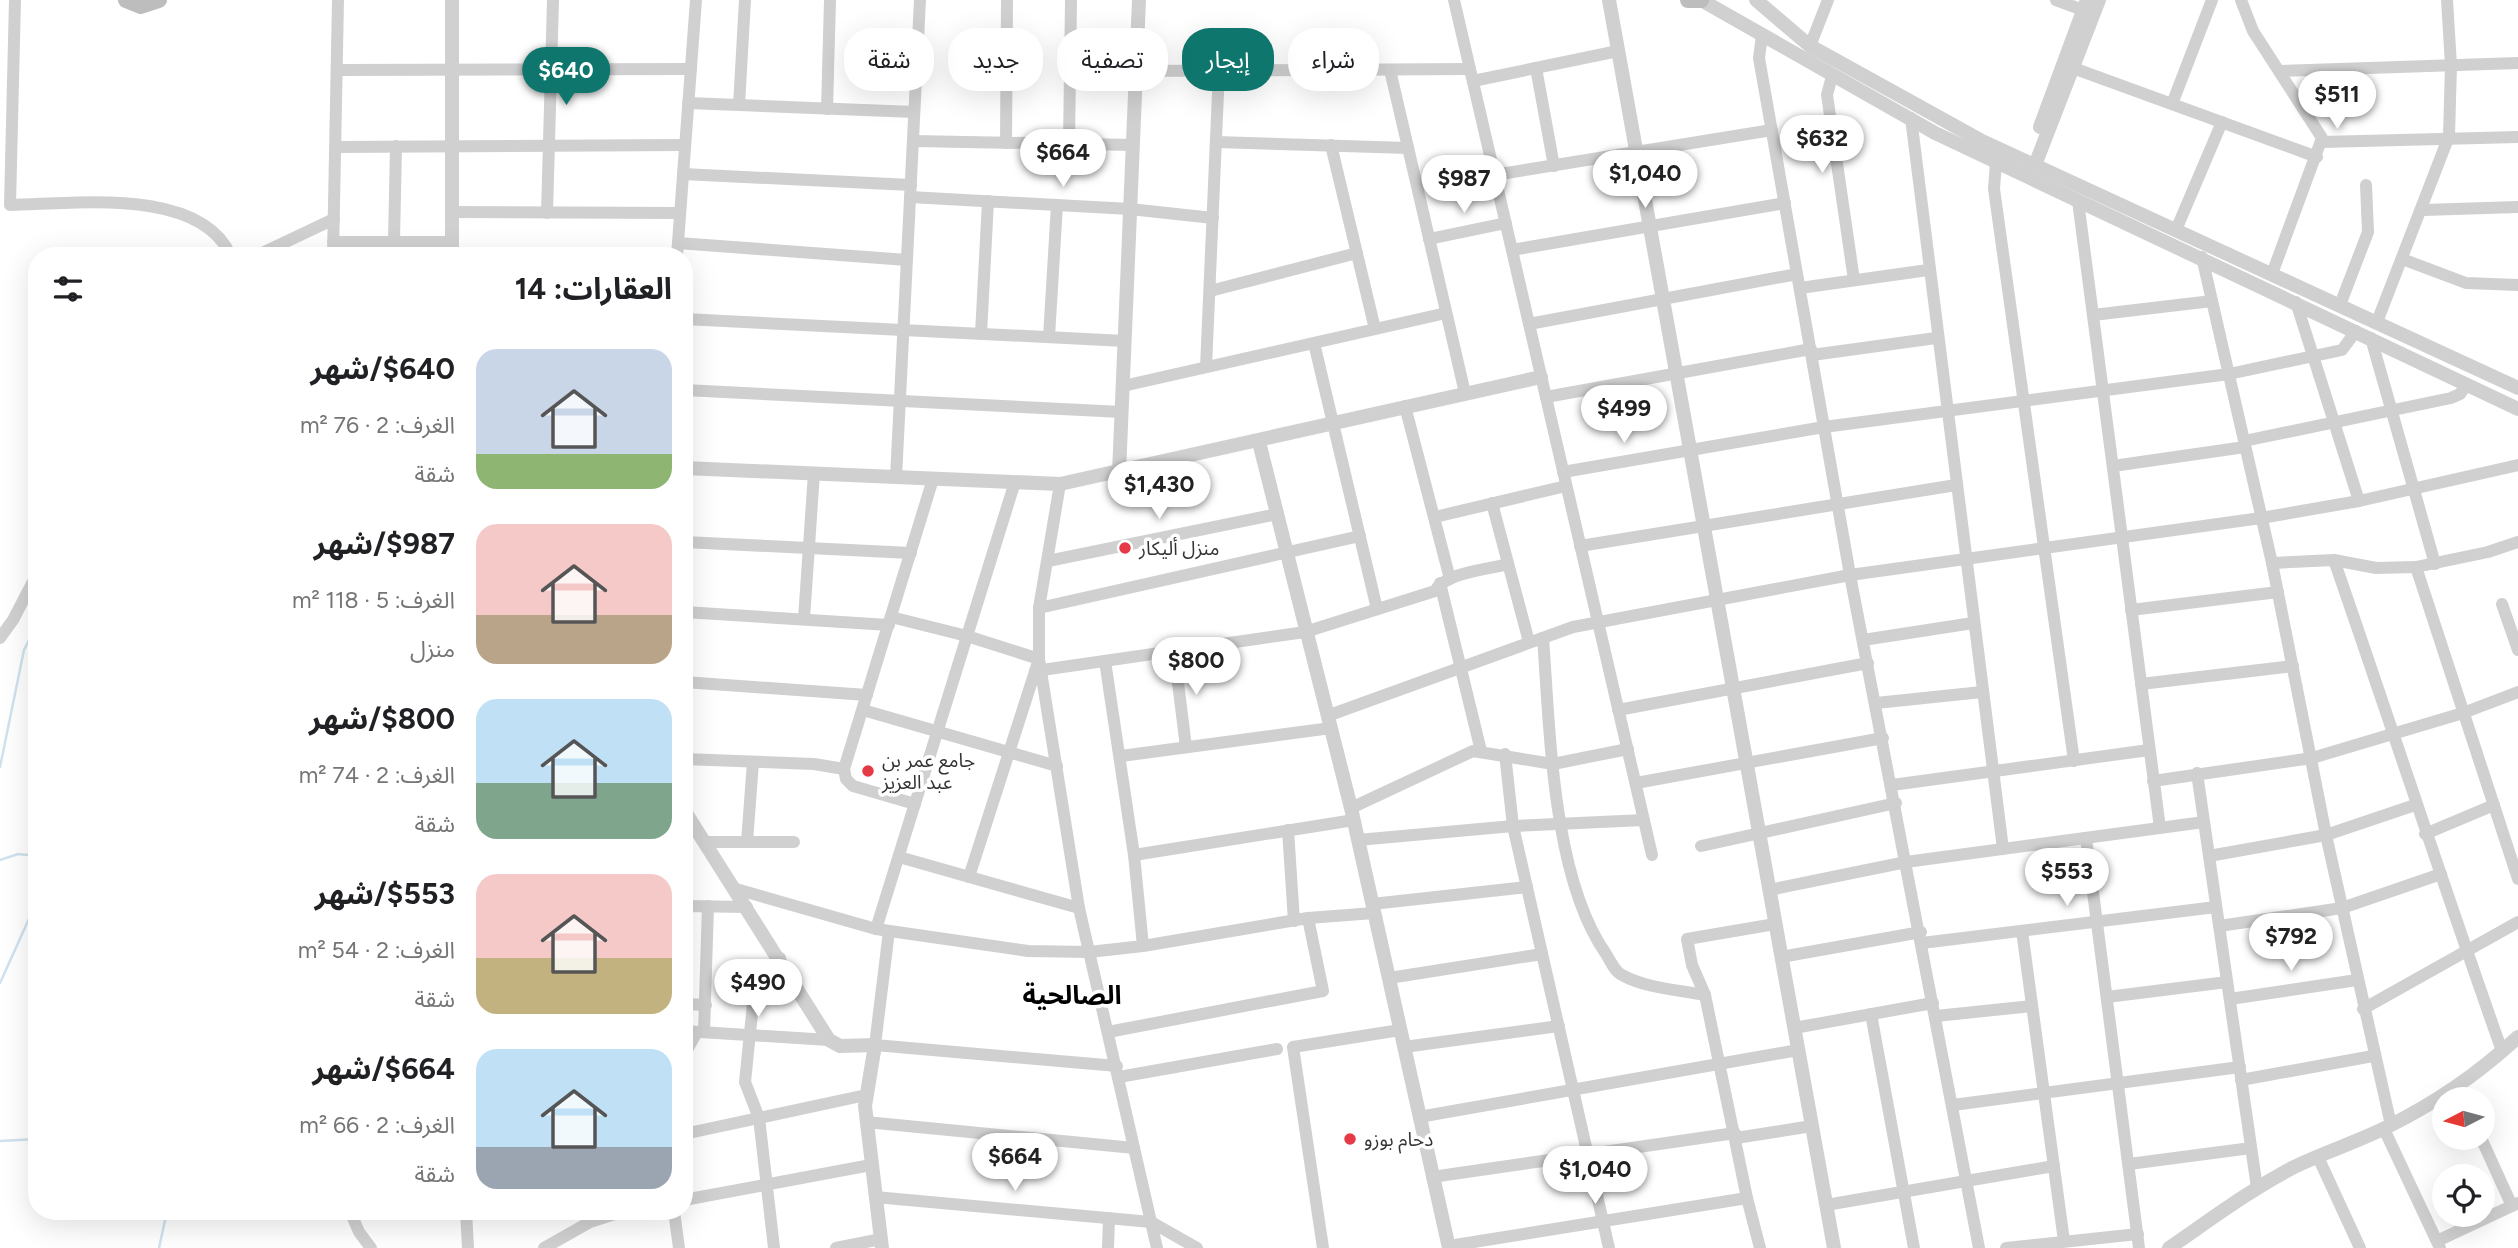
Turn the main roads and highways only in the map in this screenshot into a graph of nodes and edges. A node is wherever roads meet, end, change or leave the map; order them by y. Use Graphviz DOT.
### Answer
graph roads {
  1 [pos="159,0"];
  2 [pos="1688,0"];
  3 [pos="1701,0"];
  4 [pos="128,2"];
  1 -- 4 [label="main road"];
  2 -- 3 [label="main road"];
}
